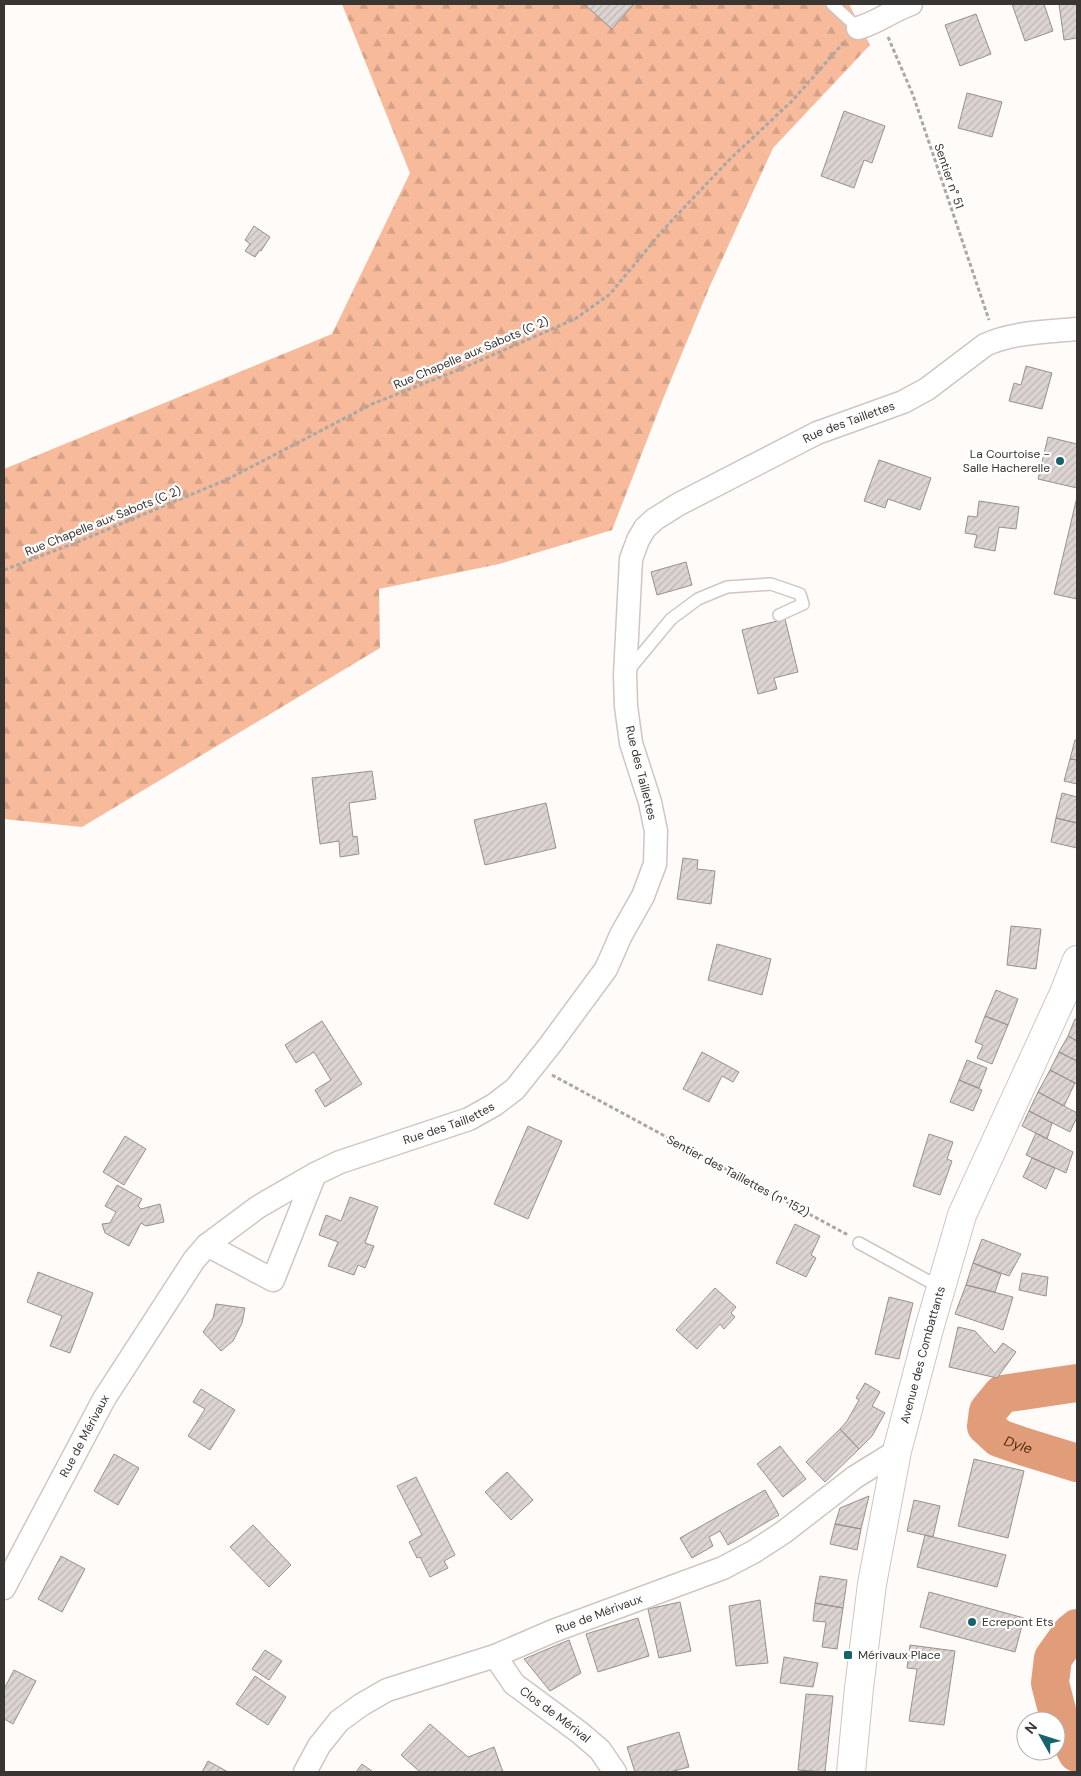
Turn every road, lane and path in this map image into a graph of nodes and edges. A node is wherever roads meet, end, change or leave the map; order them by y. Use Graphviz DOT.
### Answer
graph roads {
  1 [pos="832,4"];
  2 [pos="911,4"];
  3 [pos="882,20"];
  4 [pos="858,28"];
  5 [pos="1077,329"];
  6 [pos="996,340"];
  7 [pos="4,570"];
  8 [pos="779,615"];
  9 [pos="625,675"];
  10 [pos="1077,960"];
  11 [pos="534,1065"];
  12 [pos="315,1174"];
  13 [pos="859,1243"];
  14 [pos="207,1245"];
  15 [pos="941,1288"];
  16 [pos="174,1289"];
  17 [pos="897,1451"];
  18 [pos="4,1588"];
  19 [pos="496,1656"];
  20 [pos="305,1772"];
  21 [pos="615,1772"];
  22 [pos="851,1772"];
  1 -- 4 [label="lane"];
  2 -- 3 [label="street"];
  3 -- 4 [label="street"];
  3 -- 6 [label="path, Sentier n° 51"];
  4 -- 7 [label="path, Rue Chapelle aux Sabots (C 2)"];
  5 -- 6 [label="street, Rue des Taillettes"];
  6 -- 9 [label="street, Rue des Taillettes"];
  8 -- 9 [label="lane"];
  9 -- 11 [label="street, Rue des Taillettes"];
  10 -- 15 [label="main road, Avenue des Combattants"];
  11 -- 12 [label="street, Rue des Taillettes"];
  11 -- 13 [label="path, Sentier des Taillettes (n° 152)"];
  12 -- 14 [label="street, Rue des Taillettes"];
  12 -- 14 [label="street"];
  13 -- 15 [label="lane"];
  14 -- 16 [label="street, Rue des Taillettes"];
  15 -- 17 [label="main road, Avenue des Combattants"];
  16 -- 18 [label="street, Rue de Mérivaux"];
  17 -- 19 [label="street, Rue de Mérivaux"];
  17 -- 22 [label="main road, Avenue des Combattants"];
  19 -- 20 [label="street, Rue de Mérivaux"];
  19 -- 21 [label="street, Clos de Mérival"];
}
